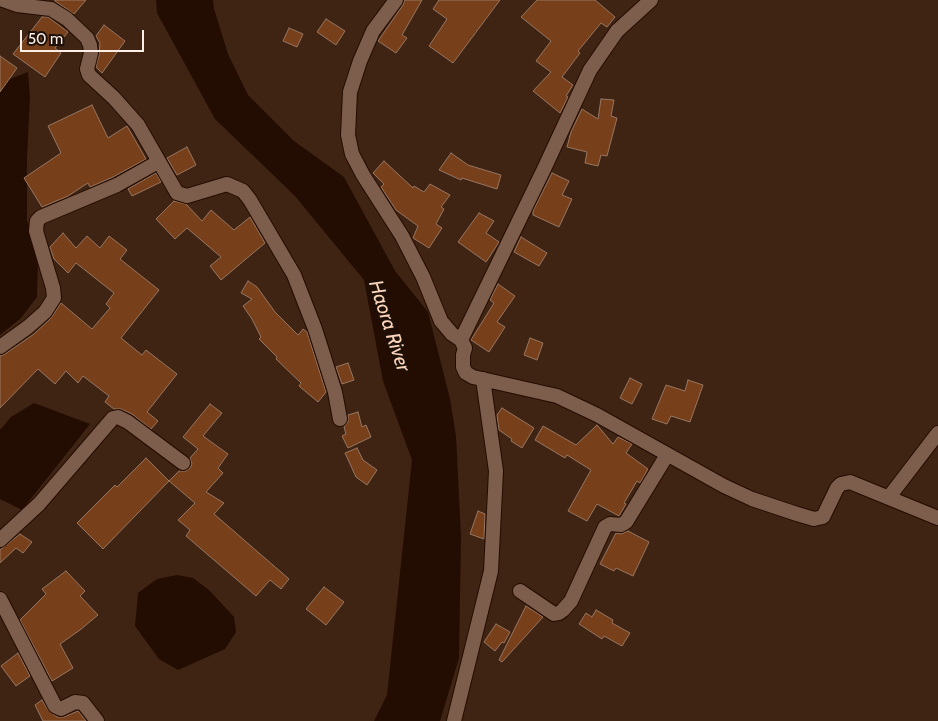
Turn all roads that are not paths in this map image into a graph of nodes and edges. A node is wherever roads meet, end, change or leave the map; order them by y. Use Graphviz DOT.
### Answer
graph roads {
  1 [pos="3,0"];
  2 [pos="396,0"];
  3 [pos="650,0"];
  4 [pos="158,162"];
  5 [pos="461,340"];
  6 [pos="0,347"];
  7 [pos="484,379"];
  8 [pos="340,419"];
  9 [pos="938,433"];
  10 [pos="667,454"];
  11 [pos="183,463"];
  12 [pos="889,497"];
  13 [pos="938,518"];
  14 [pos="0,540"];
  15 [pos="520,591"];
  16 [pos="0,599"];
  17 [pos="97,721"];
  18 [pos="454,721"];
  1 -- 4 [label="street"];
  2 -- 5 [label="street"];
  3 -- 5 [label="street"];
  4 -- 6 [label="street"];
  4 -- 8 [label="street"];
  5 -- 7 [label="street"];
  7 -- 10 [label="street"];
  7 -- 18 [label="street"];
  9 -- 12 [label="street"];
  10 -- 12 [label="street"];
  10 -- 15 [label="street"];
  11 -- 14 [label="street"];
  12 -- 13 [label="street"];
  16 -- 17 [label="street"];
}
